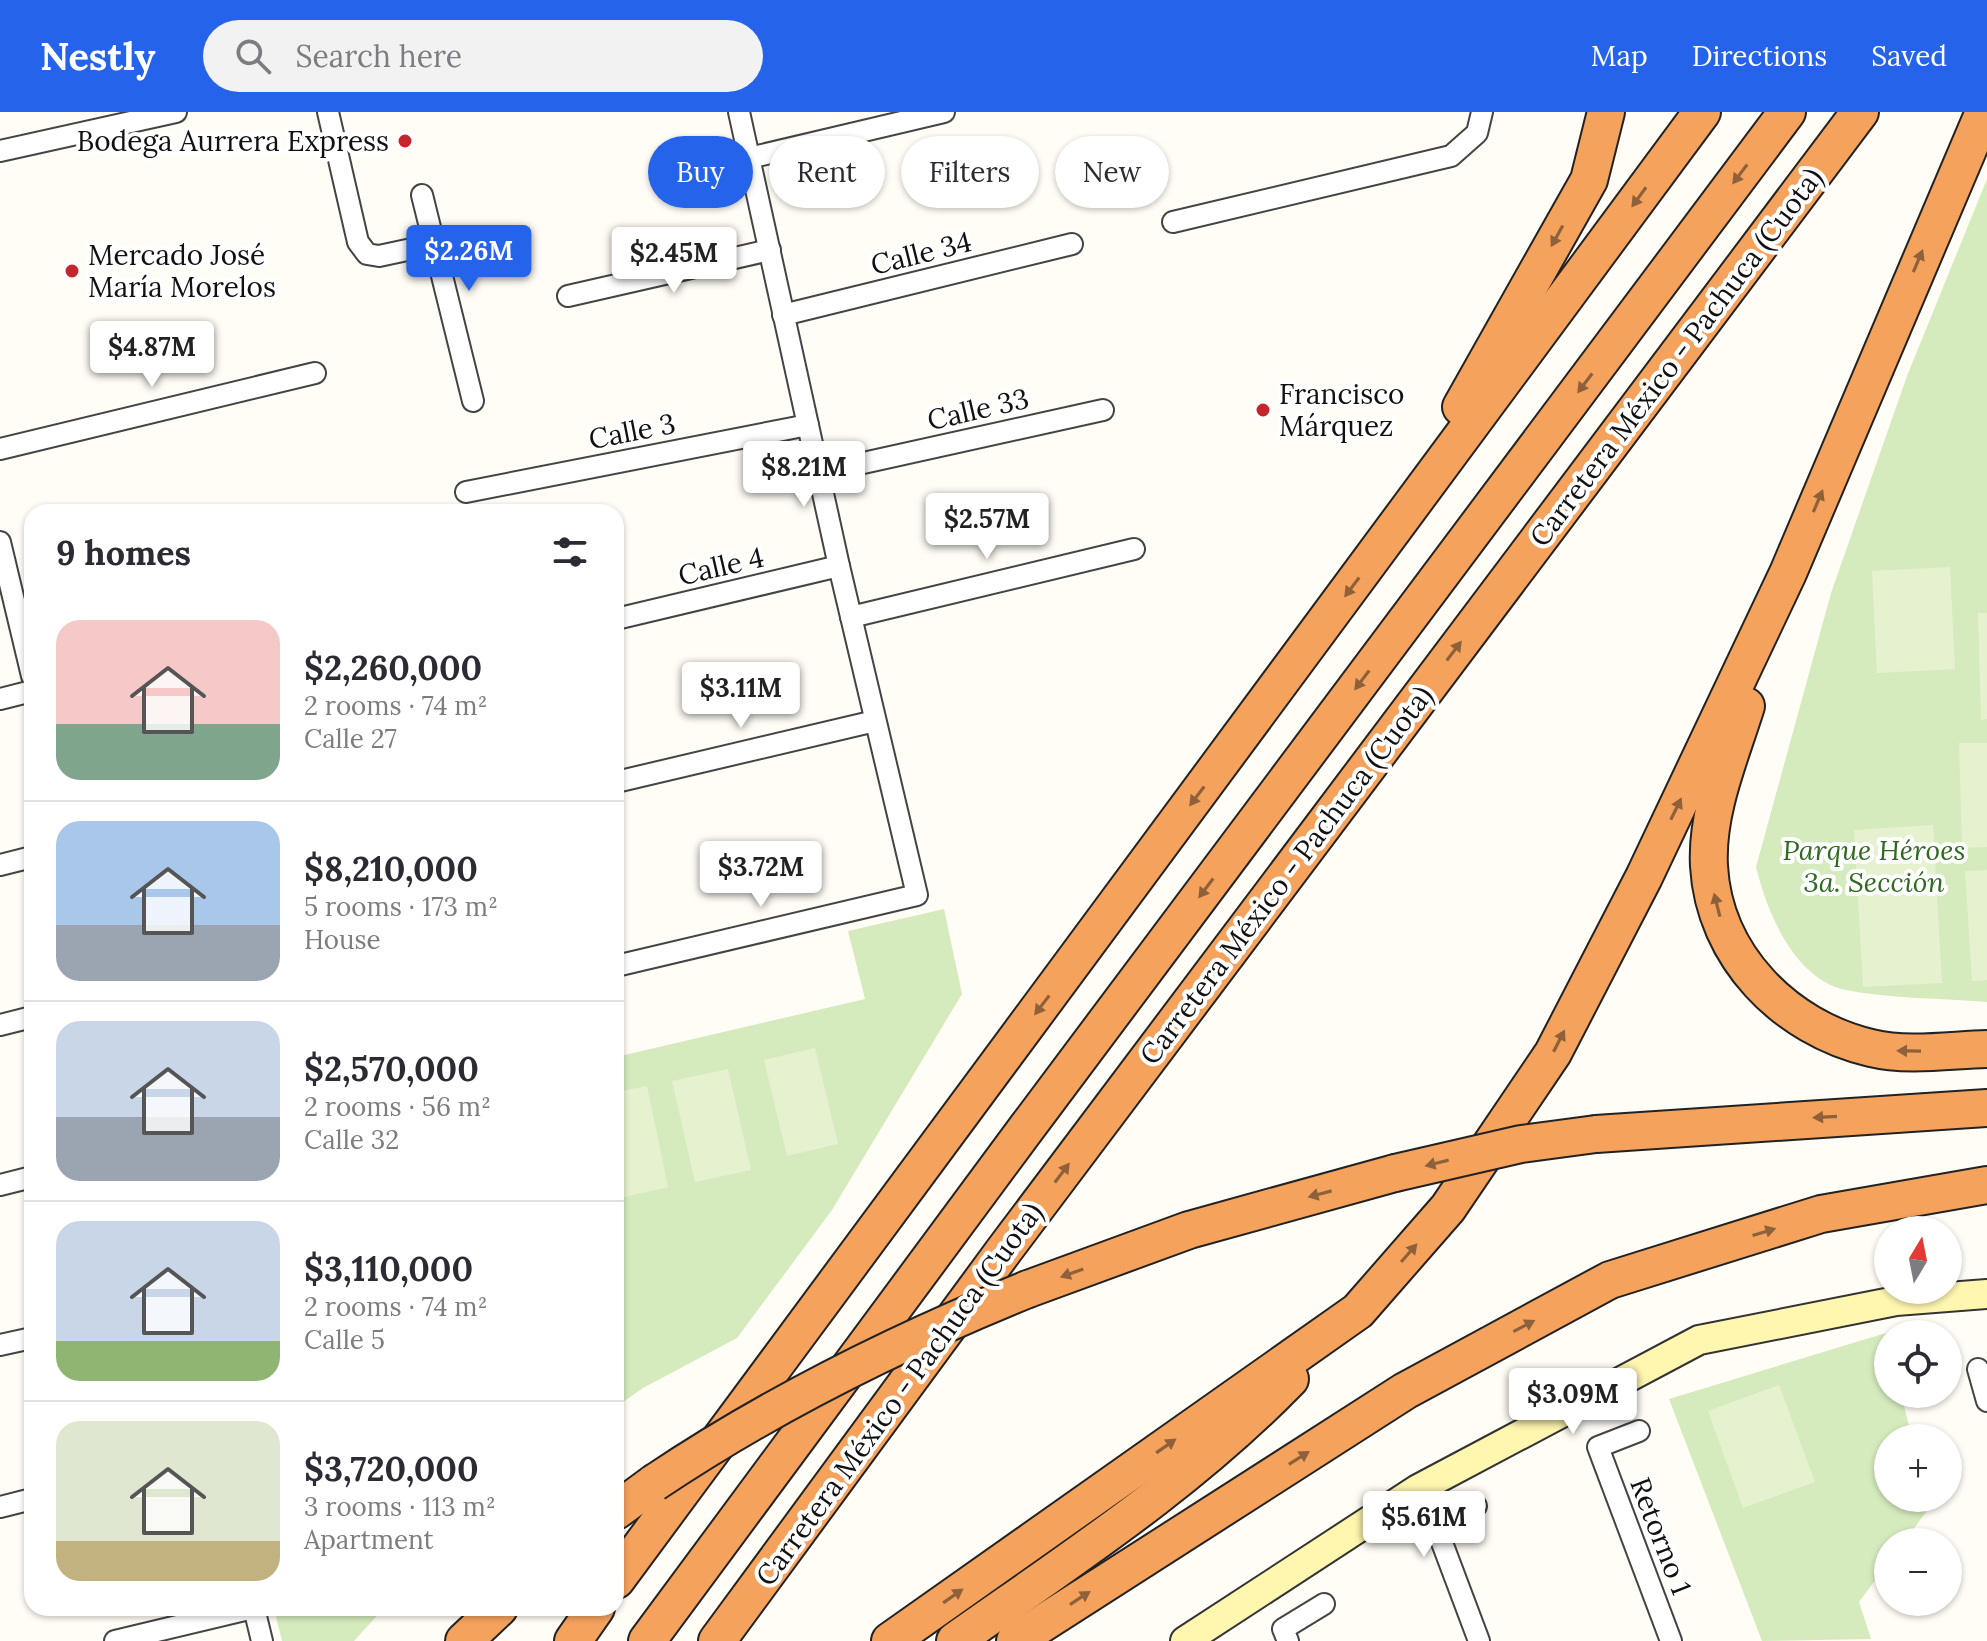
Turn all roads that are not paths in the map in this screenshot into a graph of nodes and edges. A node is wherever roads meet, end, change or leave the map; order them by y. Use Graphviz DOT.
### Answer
graph roads {
  1 [pos="176,112"];
  2 [pos="328,112"];
  3 [pos="739,112"];
  4 [pos="944,112"];
  5 [pos="1482,112"];
  6 [pos="1606,112"];
  7 [pos="1702,112"];
  8 [pos="1787,112"];
  9 [pos="1860,112"];
  10 [pos="1984,112"];
  11 [pos="744,136"];
  12 [pos="1977,136"];
  13 [pos="0,151"];
  14 [pos="753,157"];
  15 [pos="753,176"];
  16 [pos="422,195"];
  17 [pos="1173,222"];
  18 [pos="435,244"];
  19 [pos="1072,244"];
  20 [pos="770,250"];
  21 [pos="568,296"];
  22 [pos="783,315"];
  23 [pos="315,373"];
  24 [pos="473,401"];
  25 [pos="1103,410"];
  26 [pos="808,425"];
  27 [pos="0,449"];
  28 [pos="818,473"];
  29 [pos="466,492"];
  30 [pos="1387,540"];
  31 [pos="0,542"];
  32 [pos="1134,549"];
  33 [pos="839,566"];
  34 [pos="1788,573"];
  35 [pos="23,601"];
  36 [pos="624,617"];
  37 [pos="851,617"];
  38 [pos="24,693"];
  39 [pos="0,699"];
  40 [pos="875,721"];
  41 [pos="624,780"];
  42 [pos="24,859"];
  43 [pos="0,865"];
  44 [pos="624,964"];
  45 [pos="24,1019"];
  46 [pos="0,1025"];
  47 [pos="1987,1049"];
  48 [pos="1987,1108"];
  49 [pos="24,1179"];
  50 [pos="0,1185"];
  51 [pos="1987,1185"];
  52 [pos="1987,1294"];
  53 [pos="1354,1314"];
  54 [pos="24,1340"];
  55 [pos="0,1345"];
  56 [pos="1978,1369"];
  57 [pos="1987,1401"];
  58 [pos="1639,1431"];
  59 [pos="24,1501"];
  60 [pos="624,1505"];
  61 [pos="1476,1506"];
  62 [pos="0,1507"];
  63 [pos="624,1569"];
  64 [pos="1324,1604"];
  65 [pos="220,1616"];
  66 [pos="256,1616"];
  67 [pos="491,1616"];
  68 [pos="590,1616"];
  69 [pos="115,1641"];
  70 [pos="262,1641"];
  71 [pos="464,1641"];
  72 [pos="573,1641"];
  73 [pos="647,1641"];
  74 [pos="717,1641"];
  75 [pos="890,1641"];
  76 [pos="955,1641"];
  77 [pos="1015,1641"];
  78 [pos="1185,1641"];
  79 [pos="1288,1641"];
  80 [pos="1479,1641"];
  81 [pos="1671,1641"];
  1 -- 13 [label="street"];
  2 -- 18 [label="street"];
  3 -- 11 [label="street"];
  4 -- 14 [label="street"];
  5 -- 17 [label="street"];
  6 -- 30 [label="highway, one-way"];
  7 -- 30 [label="highway, one-way"];
  8 -- 73 [label="highway, Carretera México - Pachuca (Cuota), one-way"];
  74 -- 9 [label="highway, Carretera México - Pachuca (Cuota), one-way"];
  10 -- 12 [label="highway"];
  34 -- 12 [label="highway, one-way"];
  15 -- 20 [label="street"];
  16 -- 18 [label="street"];
  18 -- 24 [label="street"];
  19 -- 22 [label="street, Calle 34"];
  20 -- 21 [label="street"];
  20 -- 22 [label="street"];
  22 -- 26 [label="street"];
  23 -- 27 [label="street"];
  25 -- 28 [label="street, Calle 33"];
  26 -- 28 [label="street"];
  26 -- 29 [label="street, Calle 3"];
  28 -- 33 [label="street"];
  30 -- 63 [label="highway, one-way"];
  31 -- 35 [label="street"];
  32 -- 37 [label="street"];
  33 -- 36 [label="street, Calle 4"];
  33 -- 37 [label="street"];
  47 -- 34 [label="highway, one-way"];
  53 -- 34 [label="highway, one-way"];
  37 -- 40 [label="street"];
  38 -- 39 [label="street"];
  40 -- 41 [label="street"];
  40 -- 44 [label="street"];
  42 -- 43 [label="street"];
  45 -- 46 [label="street"];
  48 -- 60 [label="highway, one-way, bridge"];
  49 -- 50 [label="street"];
  77 -- 51 [label="highway, one-way"];
  52 -- 78 [label="main road"];
  75 -- 53 [label="highway, one-way"];
  53 -- 76 [label="highway"];
  54 -- 55 [label="street"];
  56 -- 57 [label="street"];
  58 -- 81 [label="street, Retorno 1"];
  59 -- 62 [label="street"];
  61 -- 80 [label="street"];
  64 -- 79 [label="street"];
  65 -- 69 [label="street"];
  66 -- 70 [label="street"];
  67 -- 71 [label="highway"];
  68 -- 72 [label="highway"];
}
